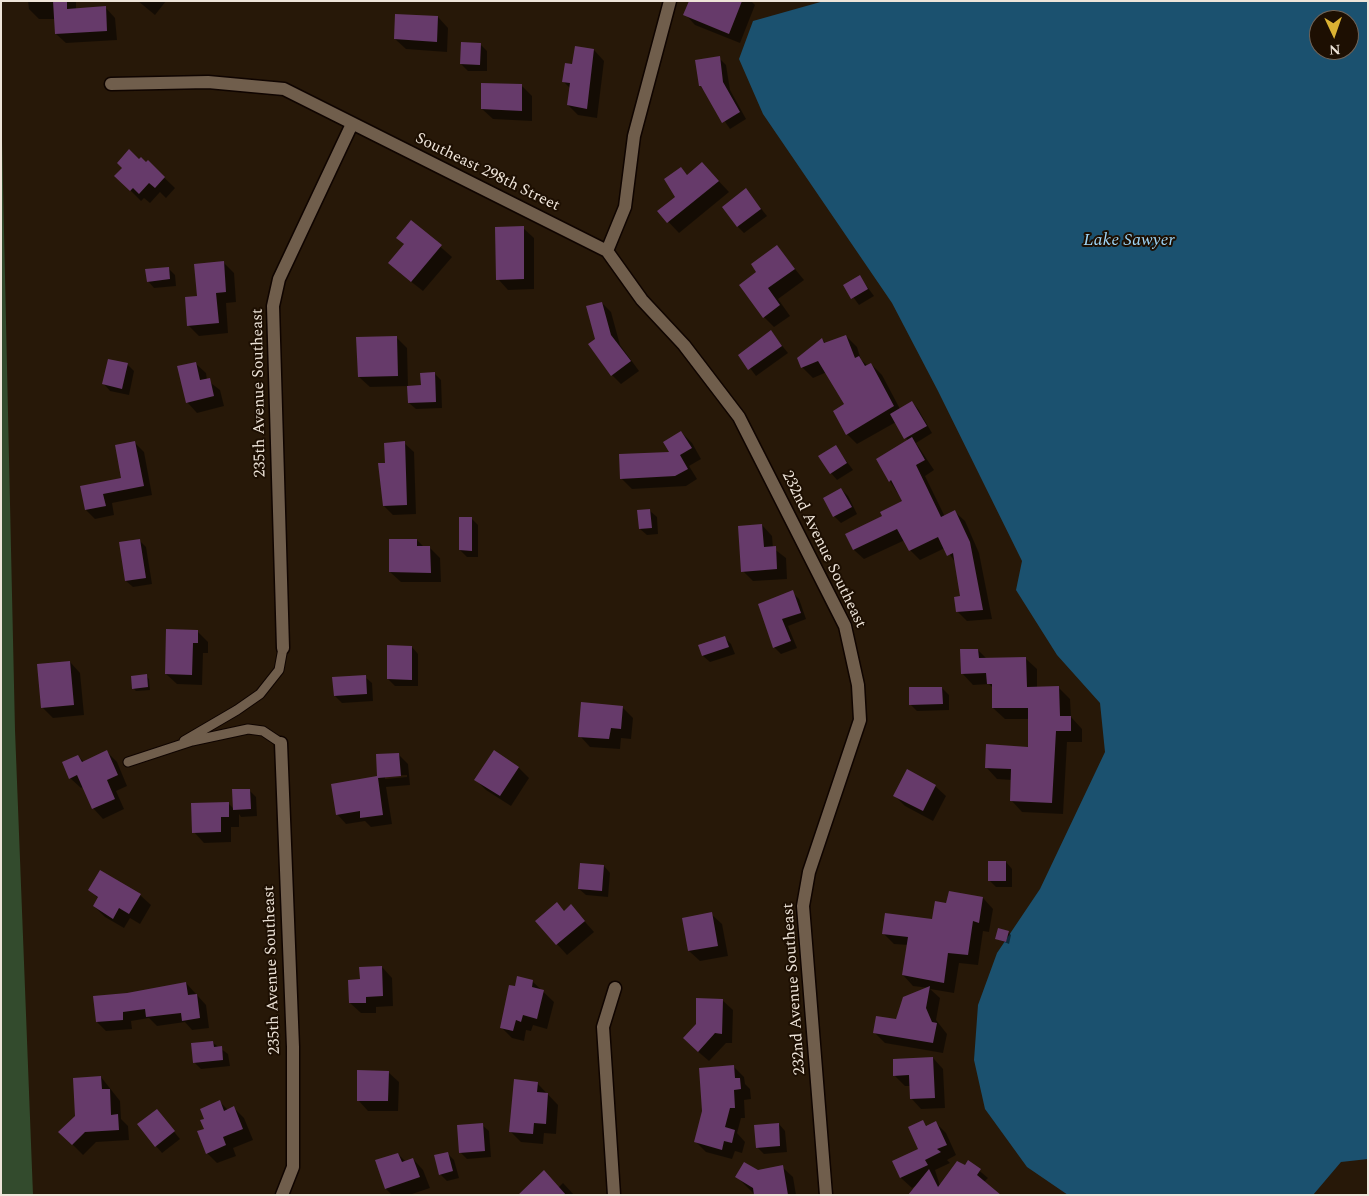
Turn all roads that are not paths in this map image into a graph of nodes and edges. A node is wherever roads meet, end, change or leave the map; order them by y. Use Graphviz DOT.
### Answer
graph roads {
  1 [pos="670,1"];
  2 [pos="111,84"];
  3 [pos="352,124"];
  4 [pos="608,251"];
  5 [pos="283,648"];
  6 [pos="281,742"];
  7 [pos="169,749"];
  8 [pos="128,762"];
  9 [pos="616,988"];
  10 [pos="282,1195"];
  11 [pos="614,1195"];
  12 [pos="826,1195"];
  1 -- 4 [label="street"];
  2 -- 3 [label="street, Southeast 298th Street"];
  3 -- 4 [label="street, Southeast 298th Street"];
  3 -- 5 [label="street, 235th Avenue Southeast"];
  4 -- 12 [label="street, 232nd Avenue Southeast"];
  5 -- 7 [label="lane"];
  6 -- 7 [label="lane"];
  6 -- 10 [label="street, 235th Avenue Southeast"];
  7 -- 8 [label="lane"];
  9 -- 11 [label="street"];
}
